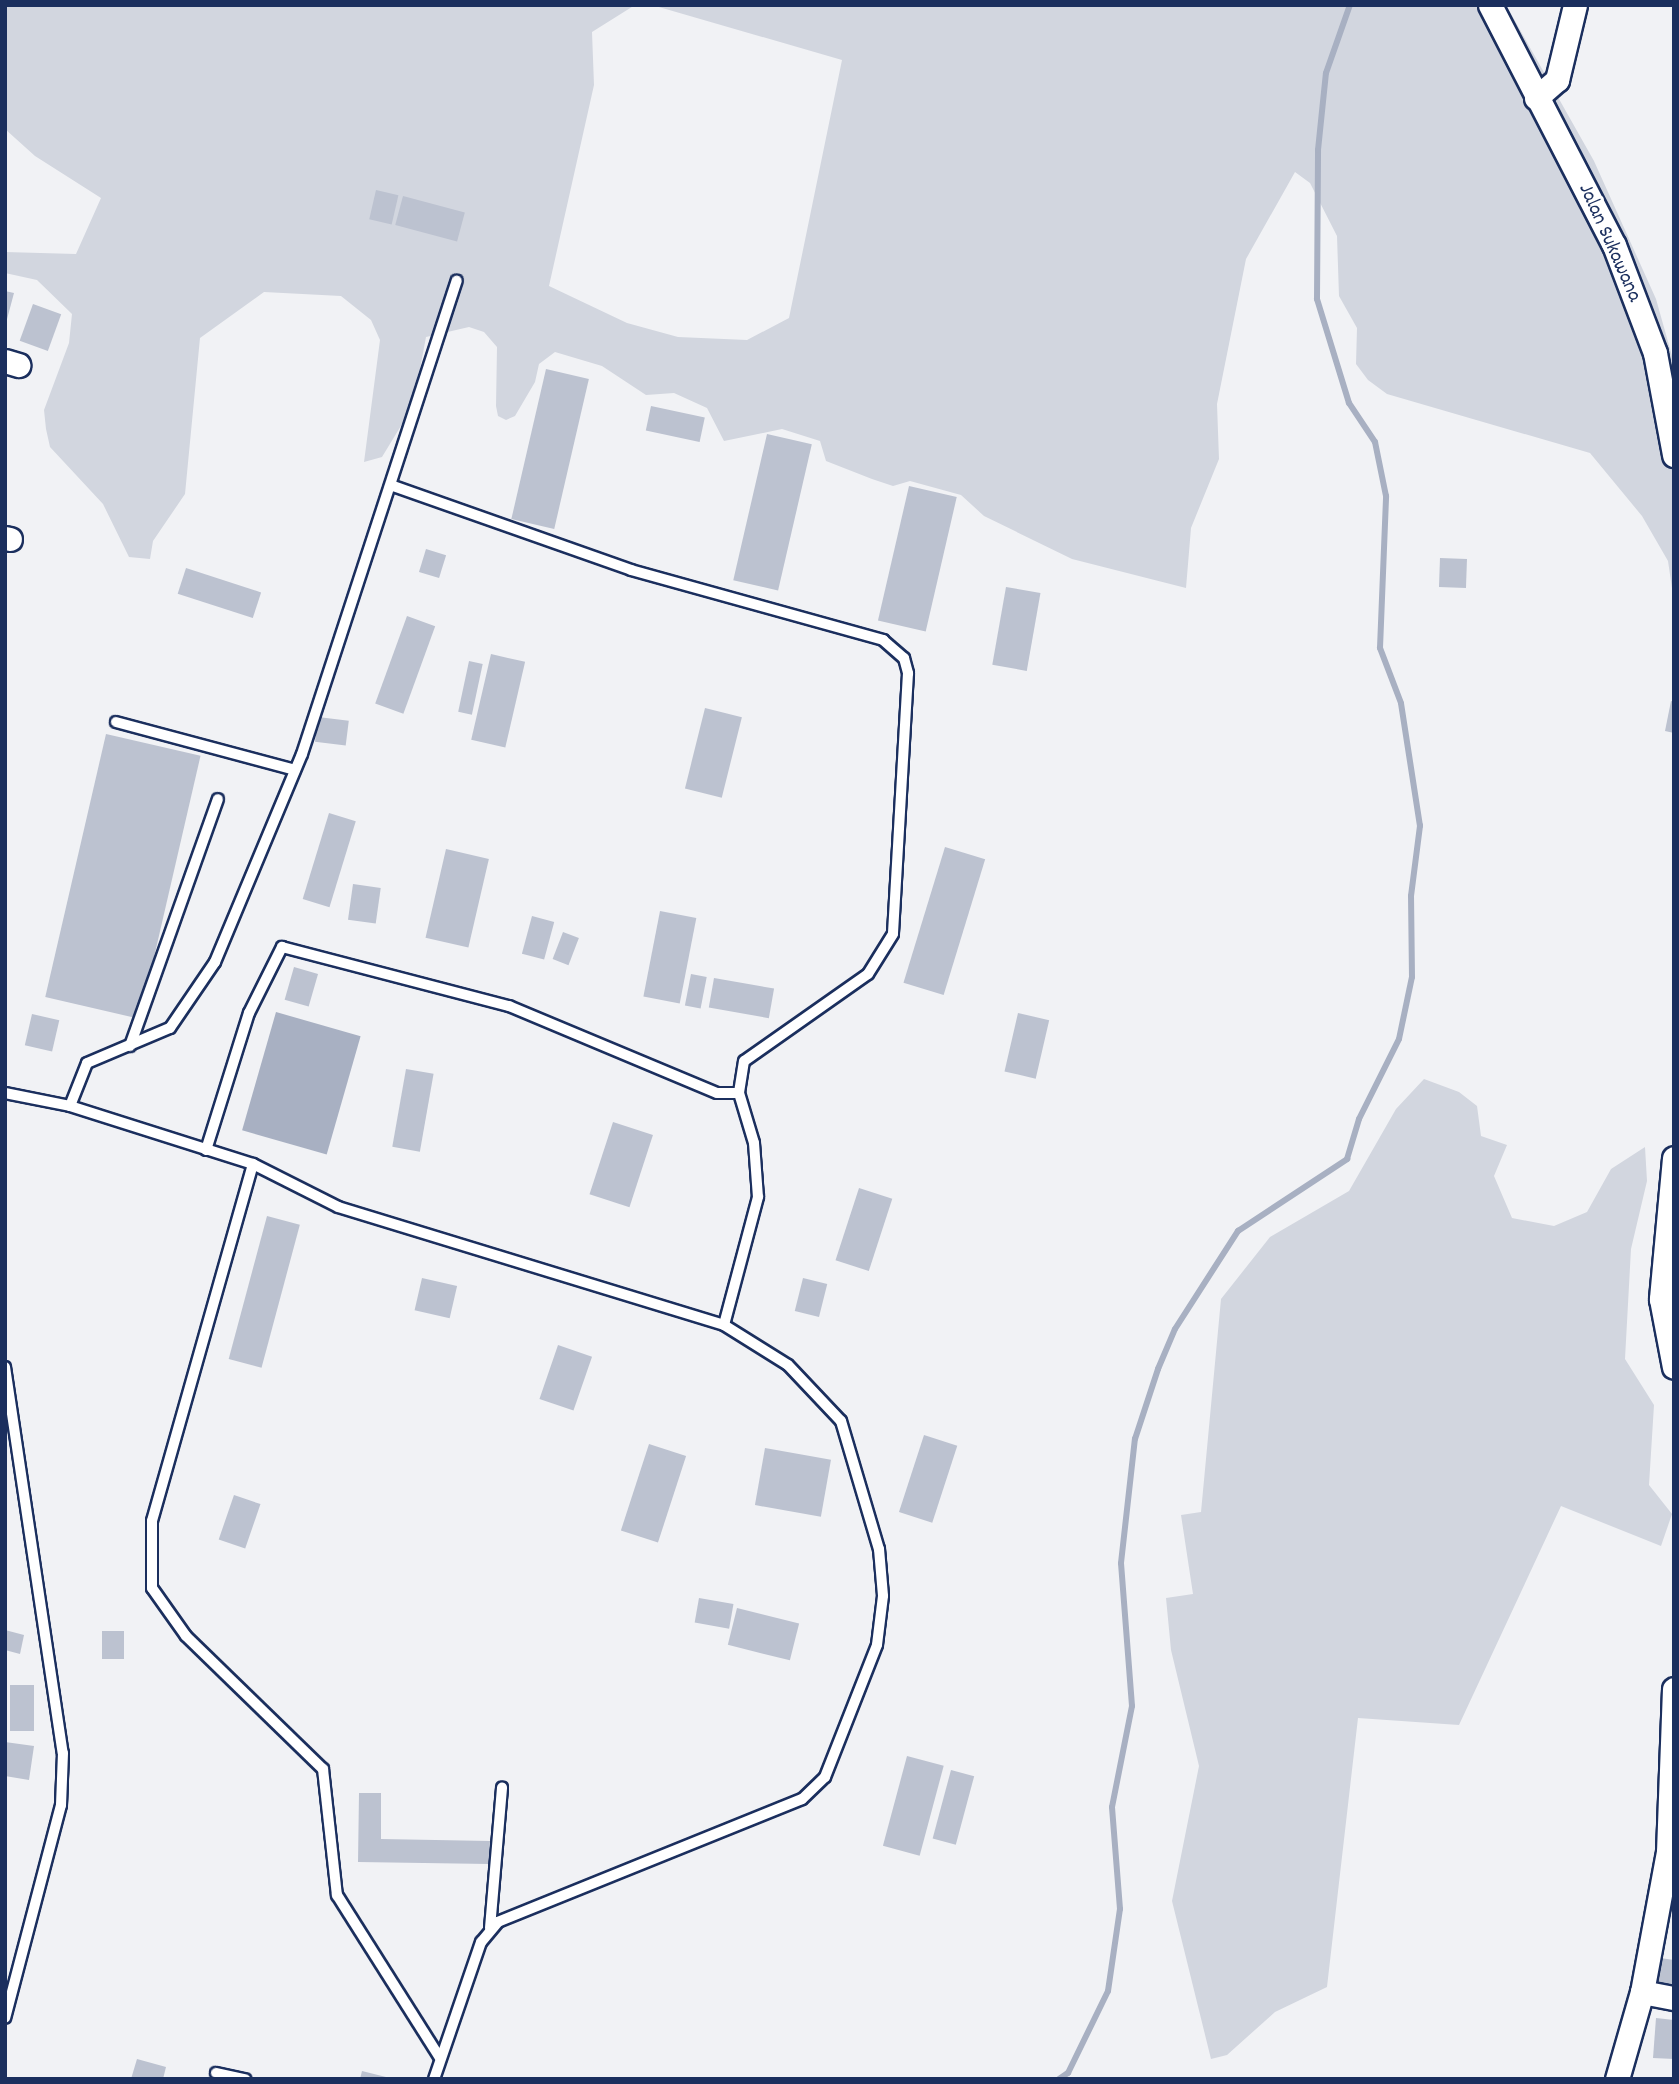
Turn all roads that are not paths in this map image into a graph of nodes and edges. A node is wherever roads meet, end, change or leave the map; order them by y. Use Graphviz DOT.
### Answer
graph roads {
  1 [pos="1490,5"];
  2 [pos="1575,5"];
  3 [pos="1536,98"];
  4 [pos="457,281"];
  5 [pos="1674,455"];
  6 [pos="393,486"];
  7 [pos="116,722"];
  8 [pos="295,770"];
  9 [pos="218,799"];
  10 [pos="130,1046"];
  11 [pos="5,1093"];
  12 [pos="739,1093"];
  13 [pos="70,1106"];
  14 [pos="206,1150"];
  15 [pos="1674,1158"];
  16 [pos="253,1164"];
  17 [pos="1672,1200"];
  18 [pos="724,1325"];
  19 [pos="5,1367"];
  20 [pos="1674,1367"];
  21 [pos="1674,1689"];
  22 [pos="1672,1758"];
  23 [pos="502,1788"];
  24 [pos="491,1928"];
  25 [pos="1642,1992"];
  26 [pos="1674,1998"];
  27 [pos="5,2018"];
  28 [pos="440,2058"];
  29 [pos="216,2073"];
  30 [pos="245,2079"];
  31 [pos="434,2079"];
  32 [pos="1617,2079"];
  1 -- 3 [label="street, Jalan Sukawana"];
  2 -- 3 [label="street"];
  3 -- 5 [label="street, Jalan Sukawana"];
  4 -- 6 [label="lane"];
  6 -- 8 [label="lane"];
  6 -- 12 [label="lane"];
  7 -- 8 [label="lane"];
  8 -- 10 [label="lane"];
  9 -- 10 [label="lane"];
  10 -- 13 [label="lane"];
  11 -- 13 [label="lane"];
  12 -- 14 [label="lane"];
  12 -- 18 [label="lane"];
  13 -- 14 [label="lane"];
  14 -- 16 [label="lane"];
  15 -- 17 [label="street"];
  16 -- 18 [label="lane"];
  16 -- 28 [label="lane"];
  17 -- 20 [label="street"];
  18 -- 24 [label="lane"];
  19 -- 27 [label="lane"];
  21 -- 22 [label="street"];
  22 -- 25 [label="street"];
  23 -- 24 [label="lane"];
  24 -- 28 [label="lane"];
  25 -- 26 [label="street"];
  25 -- 32 [label="street"];
  28 -- 31 [label="lane"];
  29 -- 30 [label="lane"];
}
